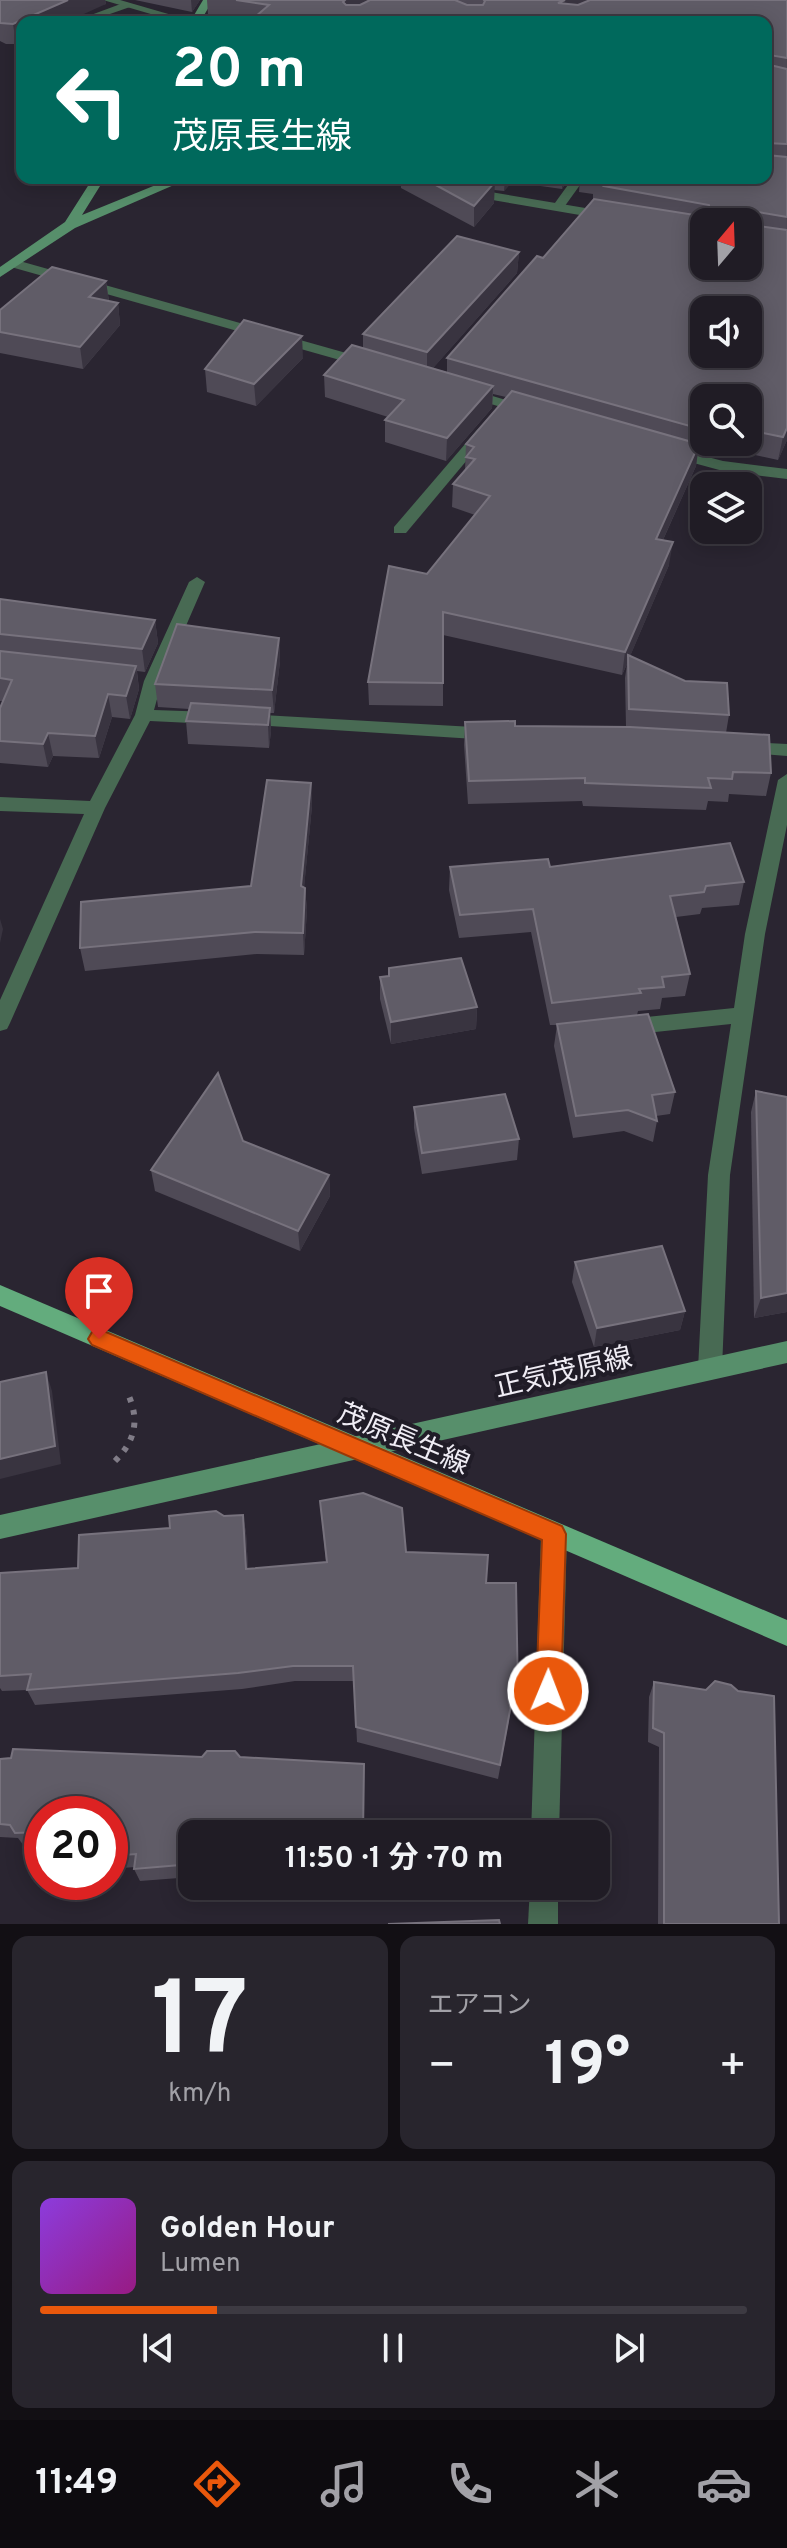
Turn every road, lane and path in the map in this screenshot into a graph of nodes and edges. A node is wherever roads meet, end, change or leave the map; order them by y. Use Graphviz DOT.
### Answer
graph roads {
  1 [pos="108,0"];
  2 [pos="126,5"];
  3 [pos="94,16"];
  4 [pos="169,16"];
  5 [pos="95,184"];
  6 [pos="169,184"];
  7 [pos="422,184"];
  8 [pos="575,184"];
  9 [pos="435,186"];
  10 [pos="451,189"];
  11 [pos="558,207"];
  12 [pos="584,212"];
  13 [pos="629,220"];
  14 [pos="574,223"];
  15 [pos="70,225"];
  16 [pos="16,264"];
  17 [pos="0,273"];
  18 [pos="388,370"];
  19 [pos="447,387"];
  20 [pos="506,405"];
  21 [pos="535,413"];
  22 [pos="664,451"];
  23 [pos="787,474"];
  24 [pos="400,530"];
  25 [pos="197,582"];
  26 [pos="144,715"];
  27 [pos="504,734"];
  28 [pos="724,747"];
  29 [pos="787,750"];
  30 [pos="787,780"];
  31 [pos="0,804"];
  32 [pos="96,808"];
  33 [pos="742,1015"];
  34 [pos="0,1023"];
  35 [pos="602,1030"];
  36 [pos="0,1295"];
  37 [pos="787,1352"];
  38 [pos="710,1369"];
  39 [pos="127,1392"];
  40 [pos="353,1449"];
  41 [pos="107,1466"];
  42 [pos="0,1527"];
  43 [pos="554,1534"];
  44 [pos="787,1633"];
  45 [pos="545,1820"];
  46 [pos="544,1900"];
  47 [pos="543,1924"];
  1 -- 2 [label="street"];
  2 -- 3 [label="street"];
  2 -- 4 [label="street"];
  5 -- 15 [label="street"];
  6 -- 15 [label="street"];
  7 -- 9 [label="street"];
  8 -- 11 [label="street"];
  10 -- 11 [label="street"];
  11 -- 12 [label="street"];
  12 -- 13 [label="street"];
  12 -- 14 [label="street"];
  15 -- 16 [label="street"];
  16 -- 17 [label="street"];
  16 -- 18 [label="street"];
  19 -- 20 [label="street"];
  20 -- 21 [label="street"];
  20 -- 24 [label="street"];
  22 -- 23 [label="street"];
  25 -- 26 [label="street"];
  26 -- 27 [label="street"];
  26 -- 32 [label="street"];
  28 -- 29 [label="street"];
  30 -- 33 [label="street"];
  31 -- 32 [label="street"];
  32 -- 34 [label="street"];
  33 -- 35 [label="street"];
  33 -- 38 [label="street"];
  36 -- 40 [label="main road, 茂原長生線"];
  37 -- 38 [label="street, 正気茂原線"];
  38 -- 40 [label="street, 正気茂原線"];
  39 -- 41 [label="path"];
  40 -- 42 [label="street, 正気茂原線"];
  40 -- 43 [label="main road, 茂原長生線"];
  43 -- 44 [label="main road, 茂原長生線"];
  43 -- 45 [label="street"];
  46 -- 47 [label="street"];
}
